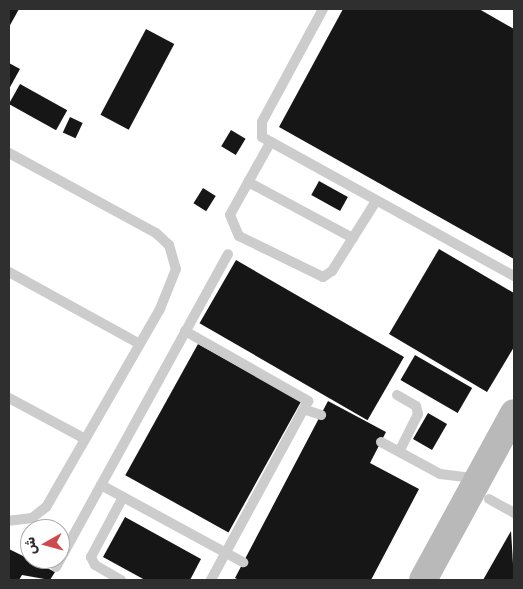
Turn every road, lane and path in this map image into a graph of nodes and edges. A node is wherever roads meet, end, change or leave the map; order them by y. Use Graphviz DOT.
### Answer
graph roads {
  1 [pos="323,9"];
  2 [pos="270,143"];
  3 [pos="9,153"];
  4 [pos="248,182"];
  5 [pos="376,201"];
  6 [pos="353,238"];
  7 [pos="228,254"];
  8 [pos="9,272"];
  9 [pos="514,276"];
  10 [pos="185,331"];
  11 [pos="140,344"];
  12 [pos="397,395"];
  13 [pos="9,398"];
  14 [pos="306,410"];
  15 [pos="514,413"];
  16 [pos="321,415"];
  17 [pos="85,440"];
  18 [pos="381,442"];
  19 [pos="399,452"];
  20 [pos="514,452"];
  21 [pos="101,485"];
  22 [pos="484,488"];
  23 [pos="123,497"];
  24 [pos="514,513"];
  25 [pos="9,521"];
  26 [pos="70,541"];
  27 [pos="227,554"];
  28 [pos="243,562"];
  29 [pos="121,580"];
  30 [pos="211,580"];
  31 [pos="423,580"];
  32 [pos="443,580"];
  1 -- 2 [label="lane"];
  2 -- 4 [label="lane"];
  2 -- 5 [label="lane"];
  3 -- 11 [label="lane"];
  4 -- 6 [label="lane"];
  4 -- 6 [label="lane"];
  5 -- 6 [label="lane"];
  5 -- 9 [label="lane"];
  7 -- 10 [label="lane"];
  8 -- 11 [label="lane"];
  10 -- 14 [label="lane"];
  10 -- 21 [label="lane"];
  11 -- 17 [label="lane"];
  12 -- 19 [label="lane"];
  13 -- 17 [label="lane"];
  14 -- 16 [label="lane"];
  14 -- 27 [label="lane"];
  15 -- 22 [label="street"];
  17 -- 25 [label="lane"];
  18 -- 19 [label="lane"];
  19 -- 22 [label="lane"];
  20 -- 22 [label="street"];
  21 -- 23 [label="lane"];
  21 -- 26 [label="lane"];
  22 -- 24 [label="lane"];
  22 -- 31 [label="street"];
  22 -- 32 [label="street"];
  23 -- 27 [label="lane"];
  23 -- 29 [label="lane"];
  27 -- 28 [label="lane"];
  27 -- 30 [label="lane"];
}
